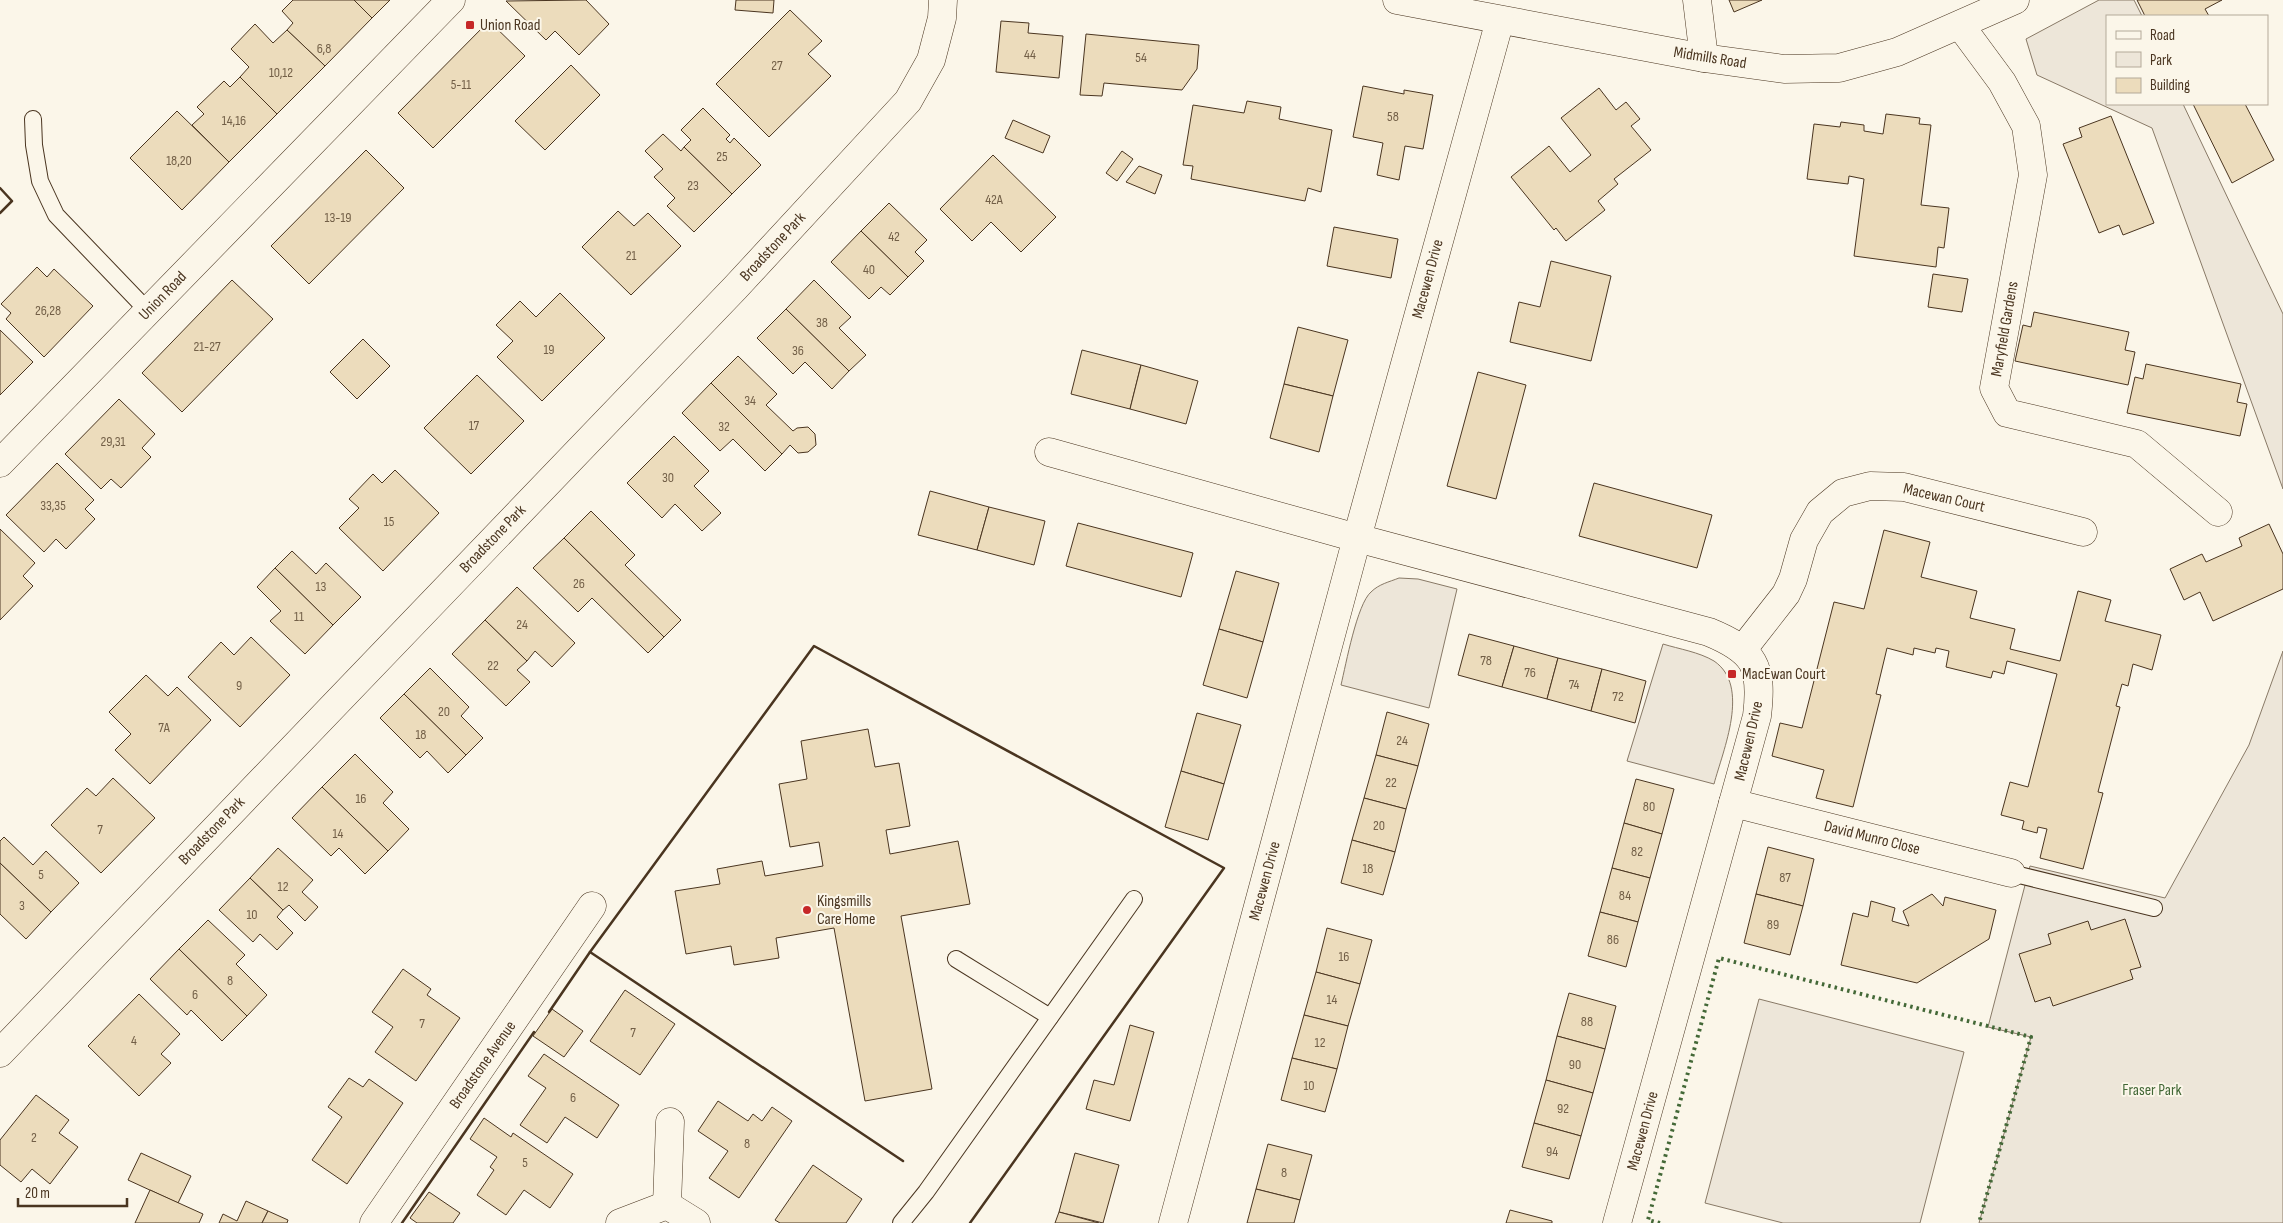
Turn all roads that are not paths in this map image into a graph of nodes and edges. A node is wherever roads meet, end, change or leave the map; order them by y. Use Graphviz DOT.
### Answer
graph roads {
  1 [pos="451,0"];
  2 [pos="944,0"];
  3 [pos="1397,0"];
  4 [pos="1697,0"];
  5 [pos="2015,0"];
  6 [pos="1500,20"];
  7 [pos="1960,25"];
  8 [pos="1704,58"];
  9 [pos="33,119"];
  10 [pos="148,311"];
  11 [pos="1049,452"];
  12 [pos="0,463"];
  13 [pos="2218,512"];
  14 [pos="2083,532"];
  15 [pos="1357,538"];
  16 [pos="1743,649"];
  17 [pos="1733,803"];
  18 [pos="2011,873"];
  19 [pos="1134,899"];
  20 [pos="592,906"];
  21 [pos="2154,908"];
  22 [pos="956,959"];
  23 [pos="1050,1017"];
  24 [pos="0,1053"];
  25 [pos="670,1122"];
  26 [pos="667,1205"];
  27 [pos="374,1223"];
  28 [pos="620,1223"];
  29 [pos="696,1223"];
  30 [pos="902,1223"];
  31 [pos="1172,1223"];
  32 [pos="1618,1223"];
  1 -- 10 [label="street, Union Road"];
  2 -- 24 [label="street, Broadstone Park"];
  3 -- 6 [label="street, Midmills Road"];
  4 -- 8 [label="street"];
  5 -- 7 [label="street, Midmills Road"];
  6 -- 8 [label="street, Midmills Road"];
  6 -- 15 [label="street, Macewen Drive"];
  7 -- 8 [label="street, Midmills Road"];
  7 -- 13 [label="street, Maryfield Gardens"];
  9 -- 10 [label="lane"];
  10 -- 12 [label="street, Union Road"];
  11 -- 15 [label="street, Macewen Drive"];
  14 -- 16 [label="street, Macewan Court"];
  15 -- 16 [label="street, Macewen Drive"];
  15 -- 31 [label="street, Macewen Drive"];
  16 -- 17 [label="street, Macewen Drive"];
  17 -- 18 [label="street, David Munro Close"];
  17 -- 32 [label="street, Macewen Drive"];
  18 -- 21 [label="lane"];
  19 -- 23 [label="lane"];
  20 -- 27 [label="street, Broadstone Avenue"];
  22 -- 23 [label="lane"];
  23 -- 30 [label="lane"];
  25 -- 26 [label="street"];
  26 -- 28 [label="street"];
  26 -- 29 [label="street"];
}
